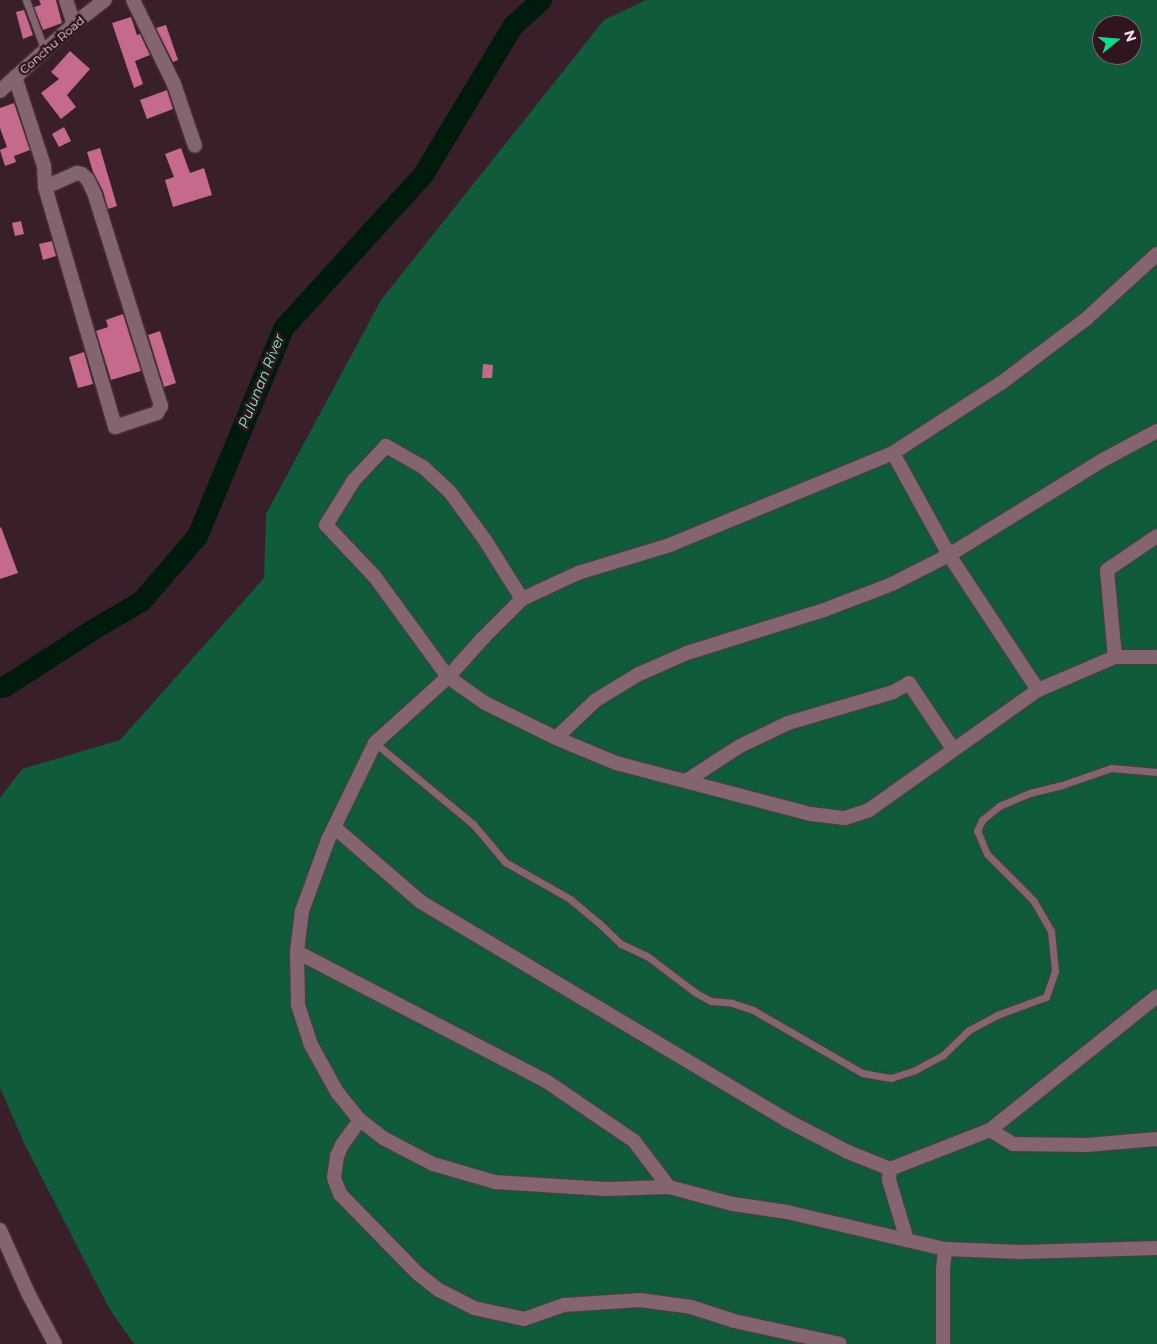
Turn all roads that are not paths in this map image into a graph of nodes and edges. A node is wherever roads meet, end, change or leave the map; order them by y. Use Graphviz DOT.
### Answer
graph roads {
  1 [pos="26,0"];
  2 [pos="66,0"];
  3 [pos="105,0"];
  4 [pos="133,0"];
  5 [pos="74,24"];
  6 [pos="45,51"];
  7 [pos="15,77"];
  8 [pos="0,90"];
  9 [pos="195,146"];
  10 [pos="45,187"];
  11 [pos="1157,254"];
  12 [pos="1157,431"];
  13 [pos="893,452"];
  14 [pos="1157,536"];
  15 [pos="949,555"];
  16 [pos="522,599"];
  17 [pos="1116,656"];
  18 [pos="1157,657"];
  19 [pos="448,677"];
  20 [pos="1038,690"];
  21 [pos="556,738"];
  22 [pos="375,743"];
  23 [pos="953,750"];
  24 [pos="1157,772"];
  25 [pos="686,780"];
  26 [pos="334,827"];
  27 [pos="297,952"];
  28 [pos="1157,996"];
  29 [pos="360,1120"];
  30 [pos="990,1130"];
  31 [pos="1157,1139"];
  32 [pos="890,1169"];
  33 [pos="669,1187"];
  34 [pos="0,1230"];
  35 [pos="907,1240"];
  36 [pos="1157,1248"];
  37 [pos="945,1249"];
  38 [pos="55,1344"];
  39 [pos="840,1344"];
  40 [pos="943,1344"];
  1 -- 6 [label="lane"];
  2 -- 5 [label="street"];
  3 -- 5 [label="street, Conchu Road"];
  4 -- 9 [label="street"];
  5 -- 6 [label="street, Conchu Road"];
  6 -- 7 [label="street, Conchu Road"];
  7 -- 8 [label="street, Conchu Road"];
  7 -- 10 [label="street"];
  10 -- 10 [label="street"];
  11 -- 13 [label="street"];
  12 -- 15 [label="street"];
  13 -- 15 [label="street"];
  13 -- 16 [label="street"];
  14 -- 17 [label="street"];
  15 -- 20 [label="street"];
  15 -- 21 [label="street"];
  16 -- 19 [label="street"];
  16 -- 19 [label="street"];
  17 -- 18 [label="street"];
  17 -- 20 [label="street"];
  19 -- 21 [label="street"];
  19 -- 22 [label="street"];
  20 -- 23 [label="street"];
  21 -- 25 [label="street"];
  22 -- 24 [label="lane"];
  22 -- 26 [label="street"];
  23 -- 25 [label="street"];
  23 -- 25 [label="street"];
  26 -- 27 [label="street"];
  26 -- 32 [label="street"];
  27 -- 29 [label="street"];
  27 -- 33 [label="street"];
  28 -- 30 [label="street"];
  29 -- 33 [label="street"];
  29 -- 39 [label="street"];
  30 -- 31 [label="street"];
  30 -- 32 [label="street"];
  32 -- 35 [label="street"];
  33 -- 35 [label="street"];
  34 -- 38 [label="street"];
  35 -- 37 [label="street"];
  36 -- 37 [label="street"];
  37 -- 40 [label="street"];
}
